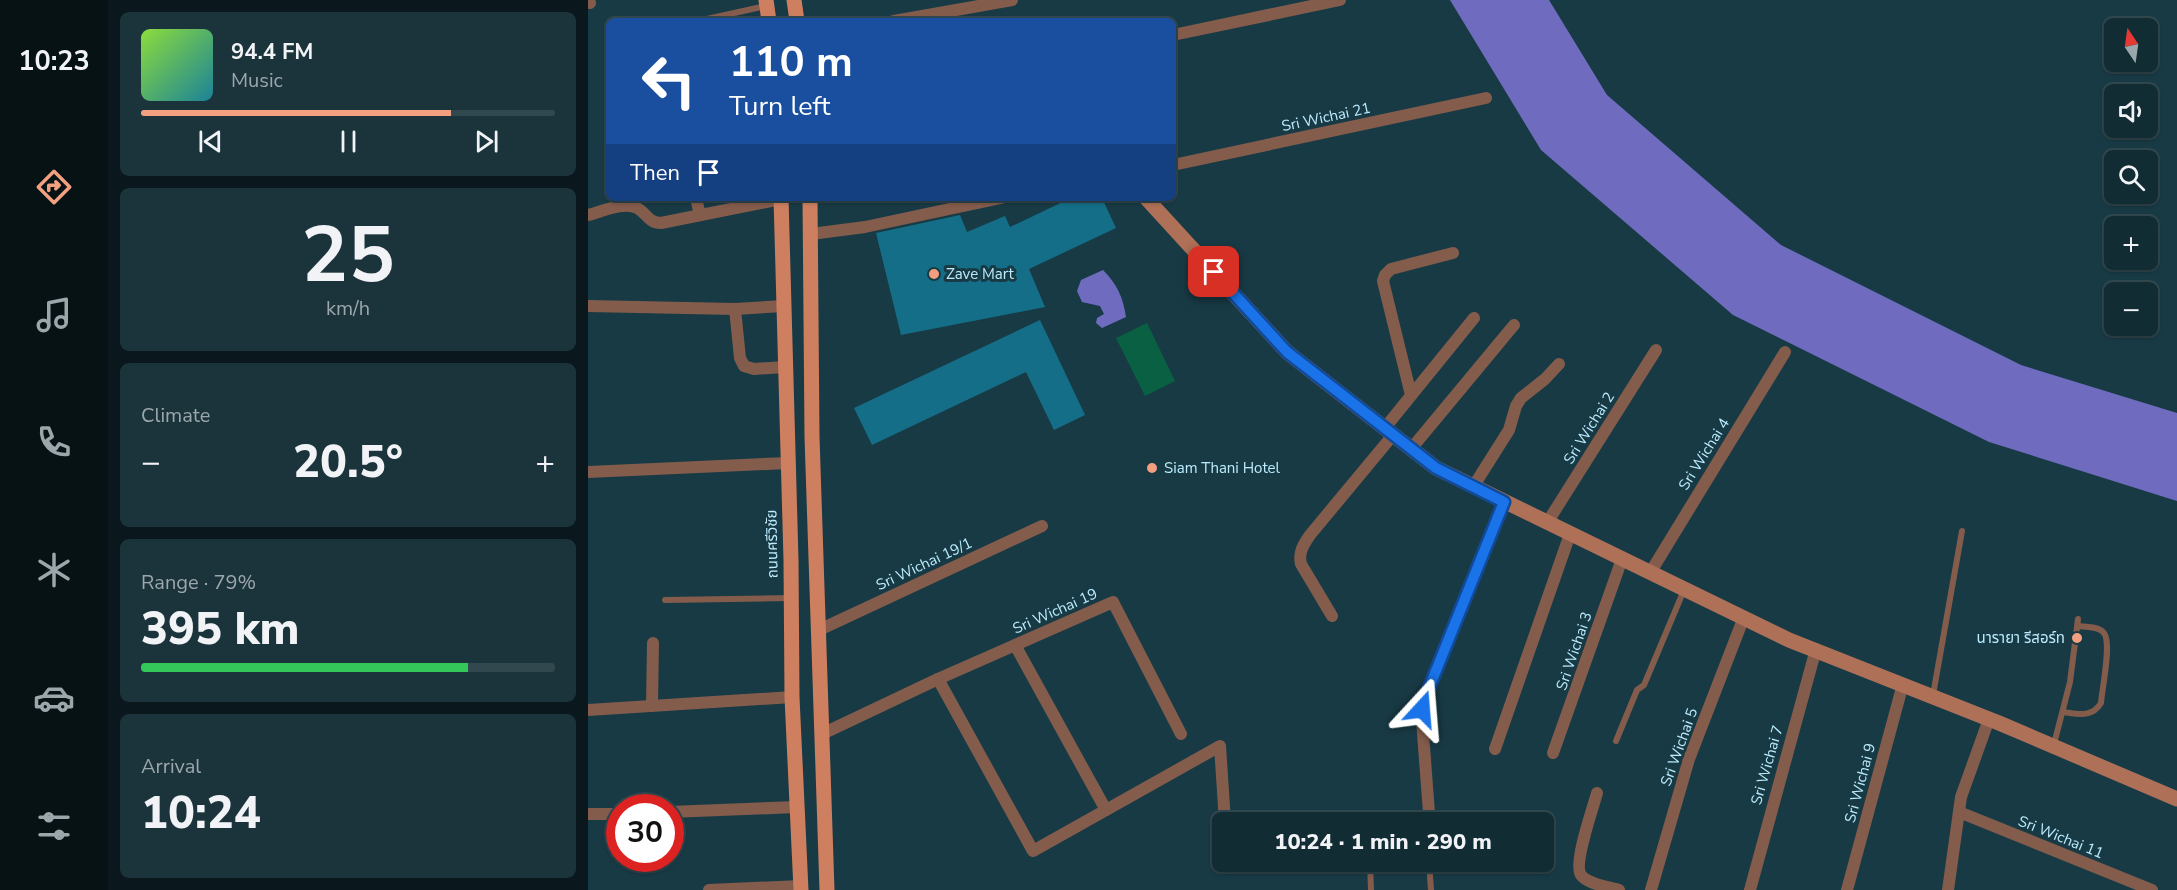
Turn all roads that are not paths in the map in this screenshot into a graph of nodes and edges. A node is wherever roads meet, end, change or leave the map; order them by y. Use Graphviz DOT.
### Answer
graph roads {
  1 [pos="794,0"];
  2 [pos="1012,0"];
  3 [pos="1340,0"];
  4 [pos="767,9"];
  5 [pos="715,18"];
  6 [pos="796,18"];
  7 [pos="911,18"];
  8 [pos="1176,34"];
  9 [pos="1486,98"];
  10 [pos="1176,164"];
  11 [pos="697,201"];
  12 [pos="767,201"];
  13 [pos="781,201"];
  14 [pos="810,201"];
  15 [pos="987,201"];
  16 [pos="1149,201"];
  17 [pos="628,202"];
  18 [pos="588,215"];
  19 [pos="700,215"];
  20 [pos="811,234"];
  21 [pos="1453,253"];
  22 [pos="588,306"];
  23 [pos="784,306"];
  24 [pos="735,309"];
  25 [pos="1474,318"];
  26 [pos="1514,325"];
  27 [pos="1656,350"];
  28 [pos="1785,352"];
  29 [pos="1559,364"];
  30 [pos="785,367"];
  31 [pos="1411,395"];
  32 [pos="1388,432"];
  33 [pos="812,437"];
  34 [pos="787,438"];
  35 [pos="1411,449"];
  36 [pos="787,463"];
  37 [pos="588,472"];
  38 [pos="1473,487"];
  39 [pos="1504,502"];
  40 [pos="1547,523"];
  41 [pos="1042,526"];
  42 [pos="1962,531"];
  43 [pos="1570,534"];
  44 [pos="817,559"];
  45 [pos="1622,559"];
  46 [pos="791,560"];
  47 [pos="1650,573"];
  48 [pos="1684,590"];
  49 [pos="790,598"];
  50 [pos="665,600"];
  51 [pos="1332,616"];
  52 [pos="1744,617"];
  53 [pos="2078,619"];
  54 [pos="2078,626"];
  55 [pos="819,630"];
  56 [pos="653,643"];
  57 [pos="1015,645"];
  58 [pos="1816,649"];
  59 [pos="938,679"];
  60 [pos="1903,684"];
  61 [pos="1933,696"];
  62 [pos="792,697"];
  63 [pos="652,706"];
  64 [pos="588,710"];
  65 [pos="2063,712"];
  66 [pos="1989,718"];
  67 [pos="822,734"];
  68 [pos="1180,734"];
  69 [pos="1616,741"];
  70 [pos="2053,746"];
  71 [pos="1496,749"];
  72 [pos="1553,753"];
  73 [pos="1596,793"];
  74 [pos="2177,799"];
  75 [pos="796,807"];
  76 [pos="1106,810"];
  77 [pos="684,811"];
  78 [pos="1224,812"];
  79 [pos="1429,812"];
  80 [pos="1959,812"];
  81 [pos="588,814"];
  82 [pos="606,814"];
  83 [pos="1370,872"];
  84 [pos="1430,872"];
  85 [pos="801,888"];
  86 [pos="709,890"];
  87 [pos="826,890"];
  88 [pos="1371,890"];
  89 [pos="1431,890"];
  90 [pos="1619,890"];
  91 [pos="1651,890"];
  92 [pos="1750,890"];
  93 [pos="1847,890"];
  94 [pos="1948,890"];
  95 [pos="2152,890"];
  1 -- 6 [label="main road"];
  2 -- 7 [label="street"];
  3 -- 8 [label="street"];
  4 -- 5 [label="lane"];
  9 -- 10 [label="street, Sri Wichai 21"];
  11 -- 19 [label="street"];
  12 -- 19 [label="street"];
  13 -- 23 [label="main road, ถนนศรีวิชัย"];
  14 -- 20 [label="main road"];
  15 -- 20 [label="street"];
  16 -- 32 [label="street"];
  17 -- 18 [label="street"];
  17 -- 19 [label="street"];
  20 -- 33 [label="main road"];
  21 -- 31 [label="street"];
  22 -- 24 [label="street"];
  23 -- 24 [label="street"];
  23 -- 30 [label="main road, ถนนศรีวิชัย"];
  24 -- 30 [label="street"];
  25 -- 31 [label="street"];
  26 -- 35 [label="street"];
  27 -- 40 [label="street, Sri Wichai 2"];
  28 -- 47 [label="street, Sri Wichai 4"];
  29 -- 38 [label="street"];
  30 -- 34 [label="main road, ถนนศรีวิชัย"];
  31 -- 32 [label="street"];
  32 -- 35 [label="street"];
  32 -- 51 [label="street"];
  33 -- 34 [label="main road"];
  33 -- 44 [label="main road"];
  34 -- 36 [label="main road, ถนนศรีวิชัย"];
  35 -- 38 [label="street"];
  36 -- 37 [label="street"];
  36 -- 46 [label="main road, ถนนศรีวิชัย"];
  38 -- 39 [label="street"];
  39 -- 40 [label="street"];
  39 -- 79 [label="street"];
  40 -- 43 [label="street"];
  41 -- 55 [label="street, Sri Wichai 19/1"];
  42 -- 61 [label="lane"];
  43 -- 45 [label="street"];
  43 -- 71 [label="street"];
  44 -- 46 [label="main road"];
  44 -- 55 [label="main road"];
  45 -- 47 [label="street"];
  45 -- 72 [label="street, Sri Wichai 3"];
  46 -- 49 [label="main road, ถนนศรีวิชัย"];
  47 -- 48 [label="street"];
  48 -- 52 [label="street"];
  48 -- 69 [label="lane"];
  49 -- 50 [label="lane"];
  49 -- 62 [label="main road, ถนนศรีวิชัย"];
  52 -- 58 [label="street"];
  52 -- 91 [label="street, Sri Wichai 5"];
  53 -- 54 [label="lane"];
  54 -- 65 [label="lane"];
  54 -- 65 [label="lane"];
  55 -- 67 [label="main road"];
  56 -- 63 [label="street"];
  57 -- 59 [label="street, Sri Wichai 19"];
  57 -- 68 [label="street, Sri Wichai 19"];
  57 -- 76 [label="street"];
  58 -- 60 [label="street"];
  58 -- 92 [label="street, Sri Wichai 7"];
  59 -- 67 [label="street, Sri Wichai 19"];
  59 -- 76 [label="street"];
  60 -- 61 [label="street"];
  60 -- 93 [label="street, Sri Wichai 9"];
  61 -- 66 [label="street"];
  62 -- 63 [label="street"];
  62 -- 75 [label="main road, ถนนศรีวิชัย"];
  63 -- 64 [label="street"];
  65 -- 70 [label="lane"];
  66 -- 70 [label="street"];
  66 -- 80 [label="street"];
  67 -- 87 [label="main road"];
  70 -- 74 [label="street"];
  73 -- 90 [label="street"];
  75 -- 77 [label="street"];
  75 -- 85 [label="main road, ถนนศรีวิชัย"];
  76 -- 78 [label="street"];
  80 -- 94 [label="street"];
  80 -- 95 [label="street, Sri Wichai 11"];
  81 -- 82 [label="street"];
  83 -- 88 [label="lane"];
  84 -- 89 [label="lane"];
  85 -- 86 [label="street"];
}
